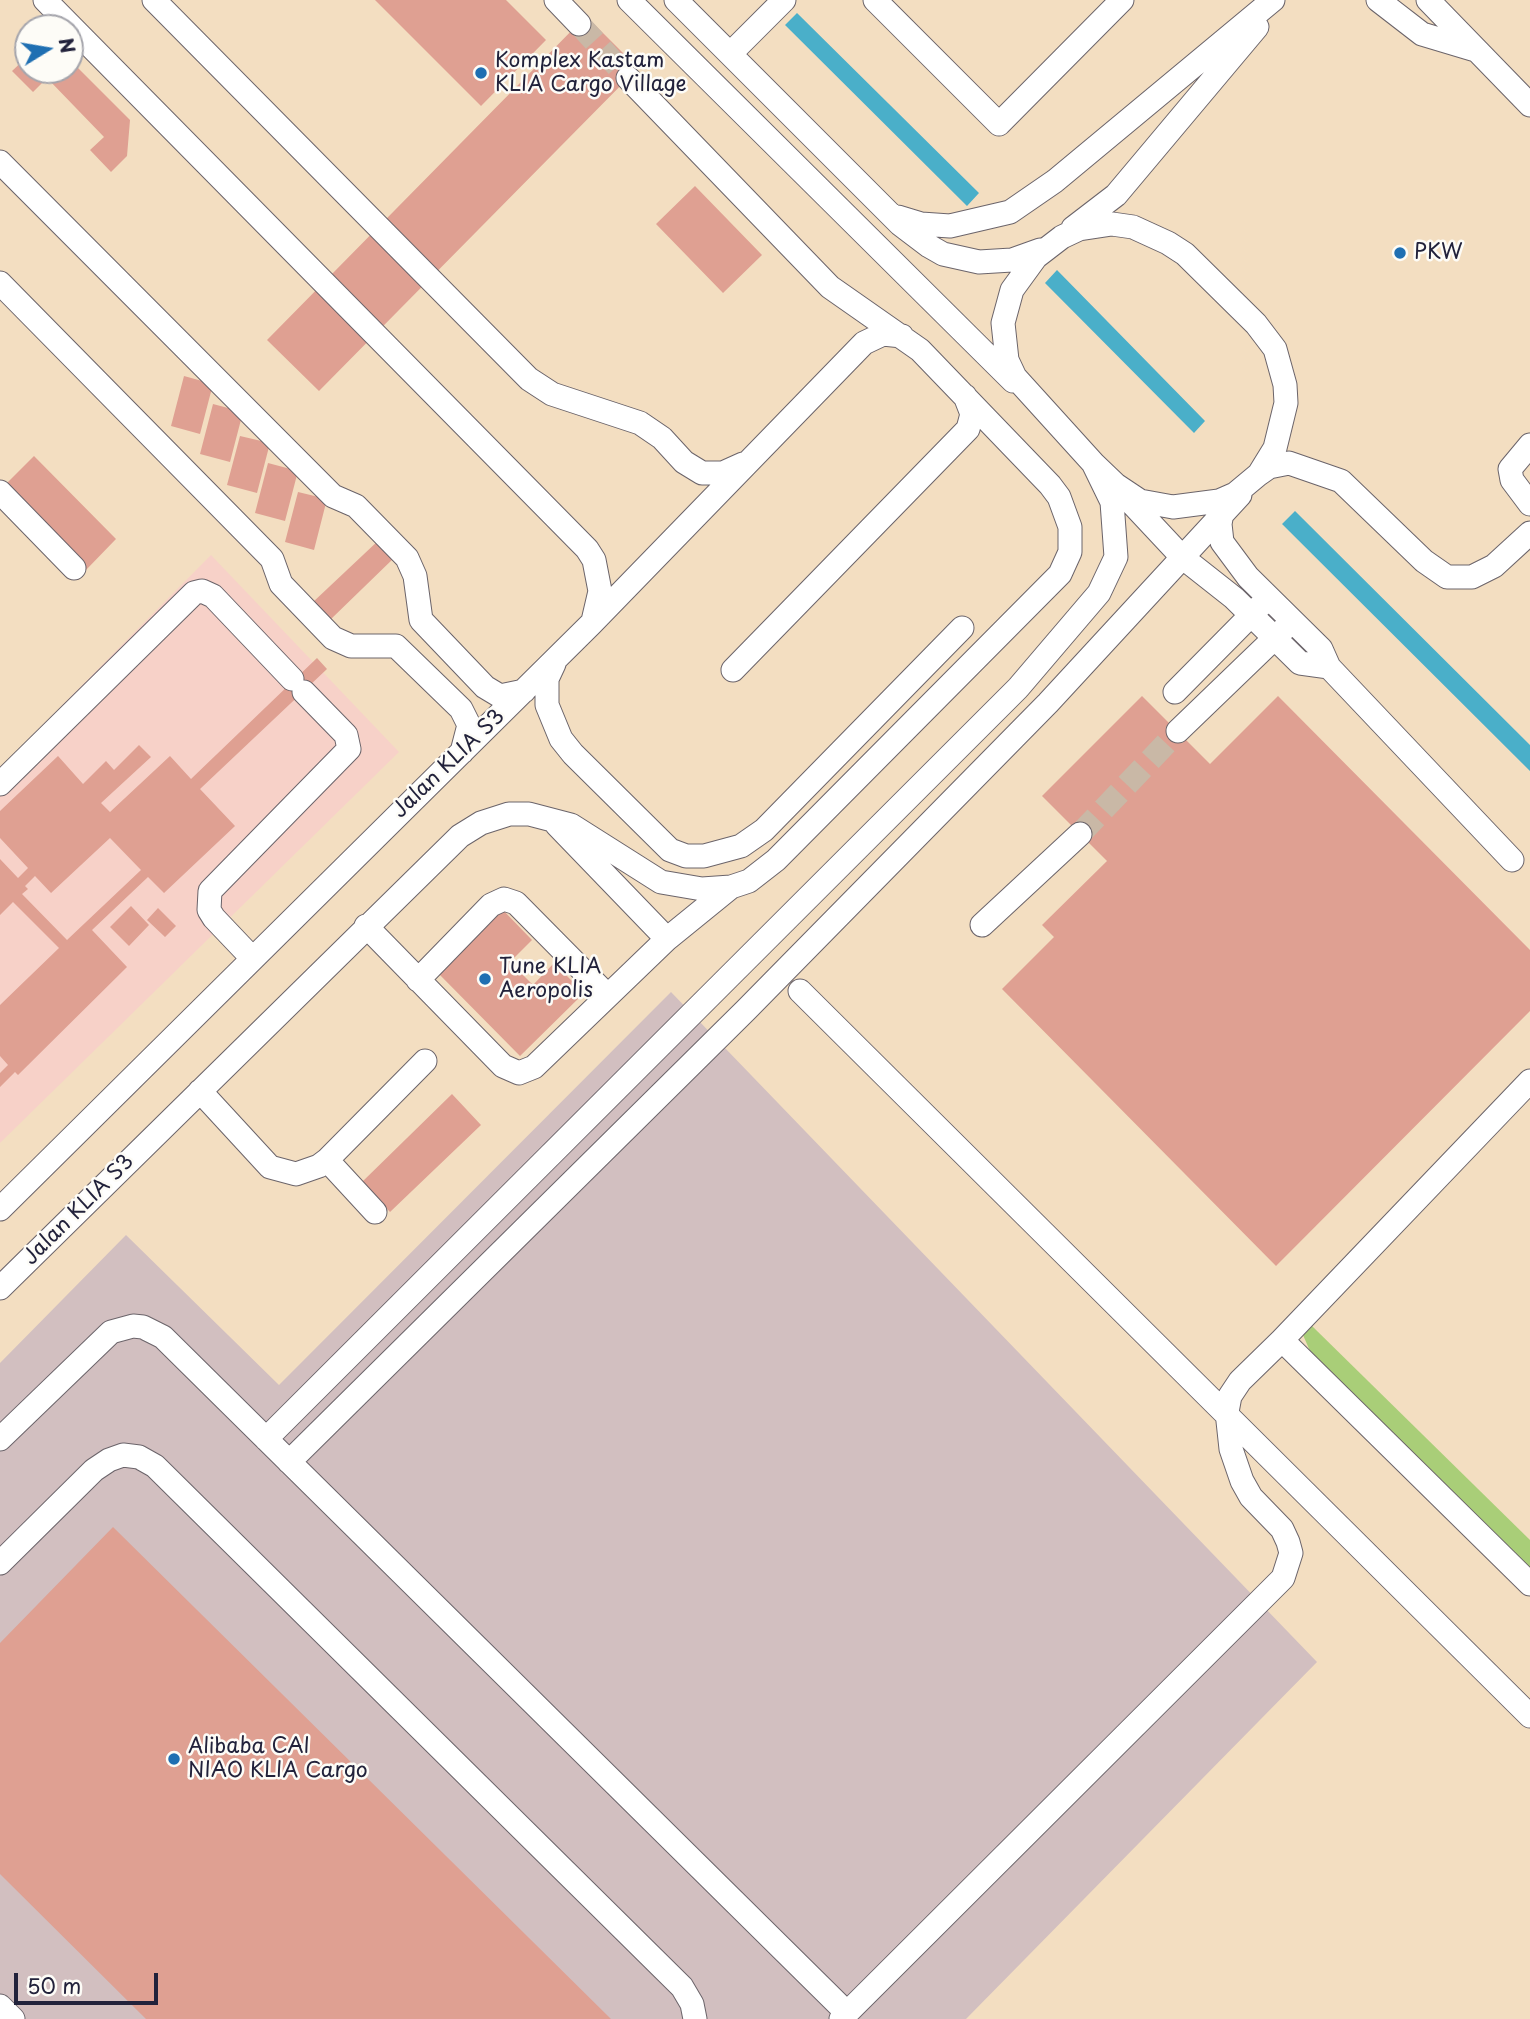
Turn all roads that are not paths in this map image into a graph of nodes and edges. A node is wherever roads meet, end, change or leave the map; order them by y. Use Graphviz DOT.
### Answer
graph roads {
  1 [pos="45,0"];
  2 [pos="154,0"];
  3 [pos="556,0"];
  4 [pos="629,0"];
  5 [pos="783,0"];
  6 [pos="875,0"];
  7 [pos="1122,0"];
  8 [pos="1273,0"];
  9 [pos="1279,0"];
  10 [pos="1378,0"];
  11 [pos="1428,0"];
  12 [pos="688,4"];
  13 [pos="579,24"];
  14 [pos="1476,50"];
  15 [pos="730,54"];
  16 [pos="628,78"];
  17 [pos="1530,106"];
  18 [pos="0,162"];
  19 [pos="881,205"];
  20 [pos="1055,242"];
  21 [pos="0,283"];
  22 [pos="902,337"];
  23 [pos="1029,395"];
  24 [pos="965,396"];
  25 [pos="1530,445"];
  26 [pos="753,458"];
  27 [pos="1093,463"];
  28 [pos="1254,480"];
  29 [pos="1116,485"];
  30 [pos="0,492"];
  31 [pos="1530,504"];
  32 [pos="1222,513"];
  33 [pos="1530,533"];
  34 [pos="1182,557"];
  35 [pos="74,568"];
  36 [pos="1271,596"];
  37 [pos="1251,614"];
  38 [pos="1293,622"];
  39 [pos="592,624"];
  40 [pos="962,628"];
  41 [pos="1274,636"];
  42 [pos="561,653"];
  43 [pos="1329,667"];
  44 [pos="733,670"];
  45 [pos="524,691"];
  46 [pos="1175,692"];
  47 [pos="1178,732"];
  48 [pos="462,752"];
  49 [pos="0,784"];
  50 [pos="550,818"];
  51 [pos="1080,834"];
  52 [pos="1512,860"];
  53 [pos="731,887"];
  54 [pos="982,925"];
  55 [pos="366,926"];
  56 [pos="667,939"];
  57 [pos="252,958"];
  58 [pos="418,979"];
  59 [pos="800,991"];
  60 [pos="607,995"];
  61 [pos="425,1061"];
  62 [pos="1530,1082"];
  63 [pos="200,1091"];
  64 [pos="327,1160"];
  65 [pos="0,1209"];
  66 [pos="375,1212"];
  67 [pos="0,1288"];
  68 [pos="1282,1340"];
  69 [pos="1227,1412"];
  70 [pos="0,1439"];
  71 [pos="266,1439"];
  72 [pos="289,1462"];
  73 [pos="0,1563"];
  74 [pos="1530,1584"];
  75 [pos="1530,1716"];
  76 [pos="0,2006"];
  77 [pos="844,2016"];
  78 [pos="13,2019"];
  79 [pos="695,2019"];
  1 -- 39 [label="street"];
  2 -- 26 [label="street"];
  3 -- 13 [label="street"];
  4 -- 23 [label="street"];
  5 -- 15 [label="street"];
  6 -- 7 [label="street"];
  8 -- 19 [label="street"];
  9 -- 20 [label="street"];
  10 -- 14 [label="street"];
  11 -- 14 [label="street"];
  12 -- 15 [label="street"];
  14 -- 17 [label="street"];
  15 -- 19 [label="street"];
  16 -- 22 [label="street"];
  18 -- 45 [label="street"];
  19 -- 20 [label="street"];
  20 -- 23 [label="street"];
  20 -- 28 [label="street"];
  21 -- 48 [label="street"];
  22 -- 24 [label="street"];
  22 -- 26 [label="street, Jalan KLIA S3"];
  23 -- 27 [label="street"];
  24 -- 44 [label="street"];
  24 -- 53 [label="street"];
  25 -- 31 [label="street"];
  26 -- 39 [label="street, Jalan KLIA S3"];
  27 -- 29 [label="street"];
  27 -- 71 [label="street"];
  28 -- 29 [label="street"];
  28 -- 32 [label="street"];
  28 -- 33 [label="street"];
  29 -- 34 [label="street"];
  30 -- 35 [label="street"];
  32 -- 34 [label="street"];
  32 -- 36 [label="street"];
  34 -- 37 [label="street"];
  34 -- 72 [label="street"];
  36 -- 37 [label="street"];
  36 -- 38 [label="street"];
  37 -- 41 [label="street"];
  37 -- 46 [label="street"];
  38 -- 41 [label="street"];
  38 -- 43 [label="street"];
  39 -- 42 [label="street, Jalan KLIA S3"];
  40 -- 42 [label="street"];
  41 -- 43 [label="street"];
  41 -- 47 [label="street"];
  42 -- 45 [label="street, Jalan KLIA S3"];
  43 -- 52 [label="street"];
  45 -- 48 [label="street, Jalan KLIA S3"];
  48 -- 57 [label="street, Jalan KLIA S3"];
  49 -- 57 [label="street"];
  50 -- 53 [label="street, Jalan KLIA S3"];
  50 -- 55 [label="street, Jalan KLIA S3"];
  50 -- 56 [label="street"];
  51 -- 54 [label="street"];
  53 -- 56 [label="street"];
  55 -- 58 [label="street"];
  55 -- 63 [label="street, Jalan KLIA S3"];
  56 -- 60 [label="street"];
  57 -- 65 [label="street, Jalan KLIA S3"];
  58 -- 60 [label="street"];
  58 -- 60 [label="street"];
  59 -- 69 [label="street"];
  61 -- 64 [label="street"];
  62 -- 68 [label="street"];
  63 -- 64 [label="street"];
  63 -- 67 [label="street, Jalan KLIA S3"];
  64 -- 66 [label="street"];
  68 -- 69 [label="street"];
  68 -- 74 [label="street"];
  69 -- 75 [label="street"];
  69 -- 77 [label="street"];
  70 -- 71 [label="street"];
  71 -- 72 [label="street"];
  72 -- 77 [label="street"];
  73 -- 79 [label="street"];
  76 -- 78 [label="street"];
}
